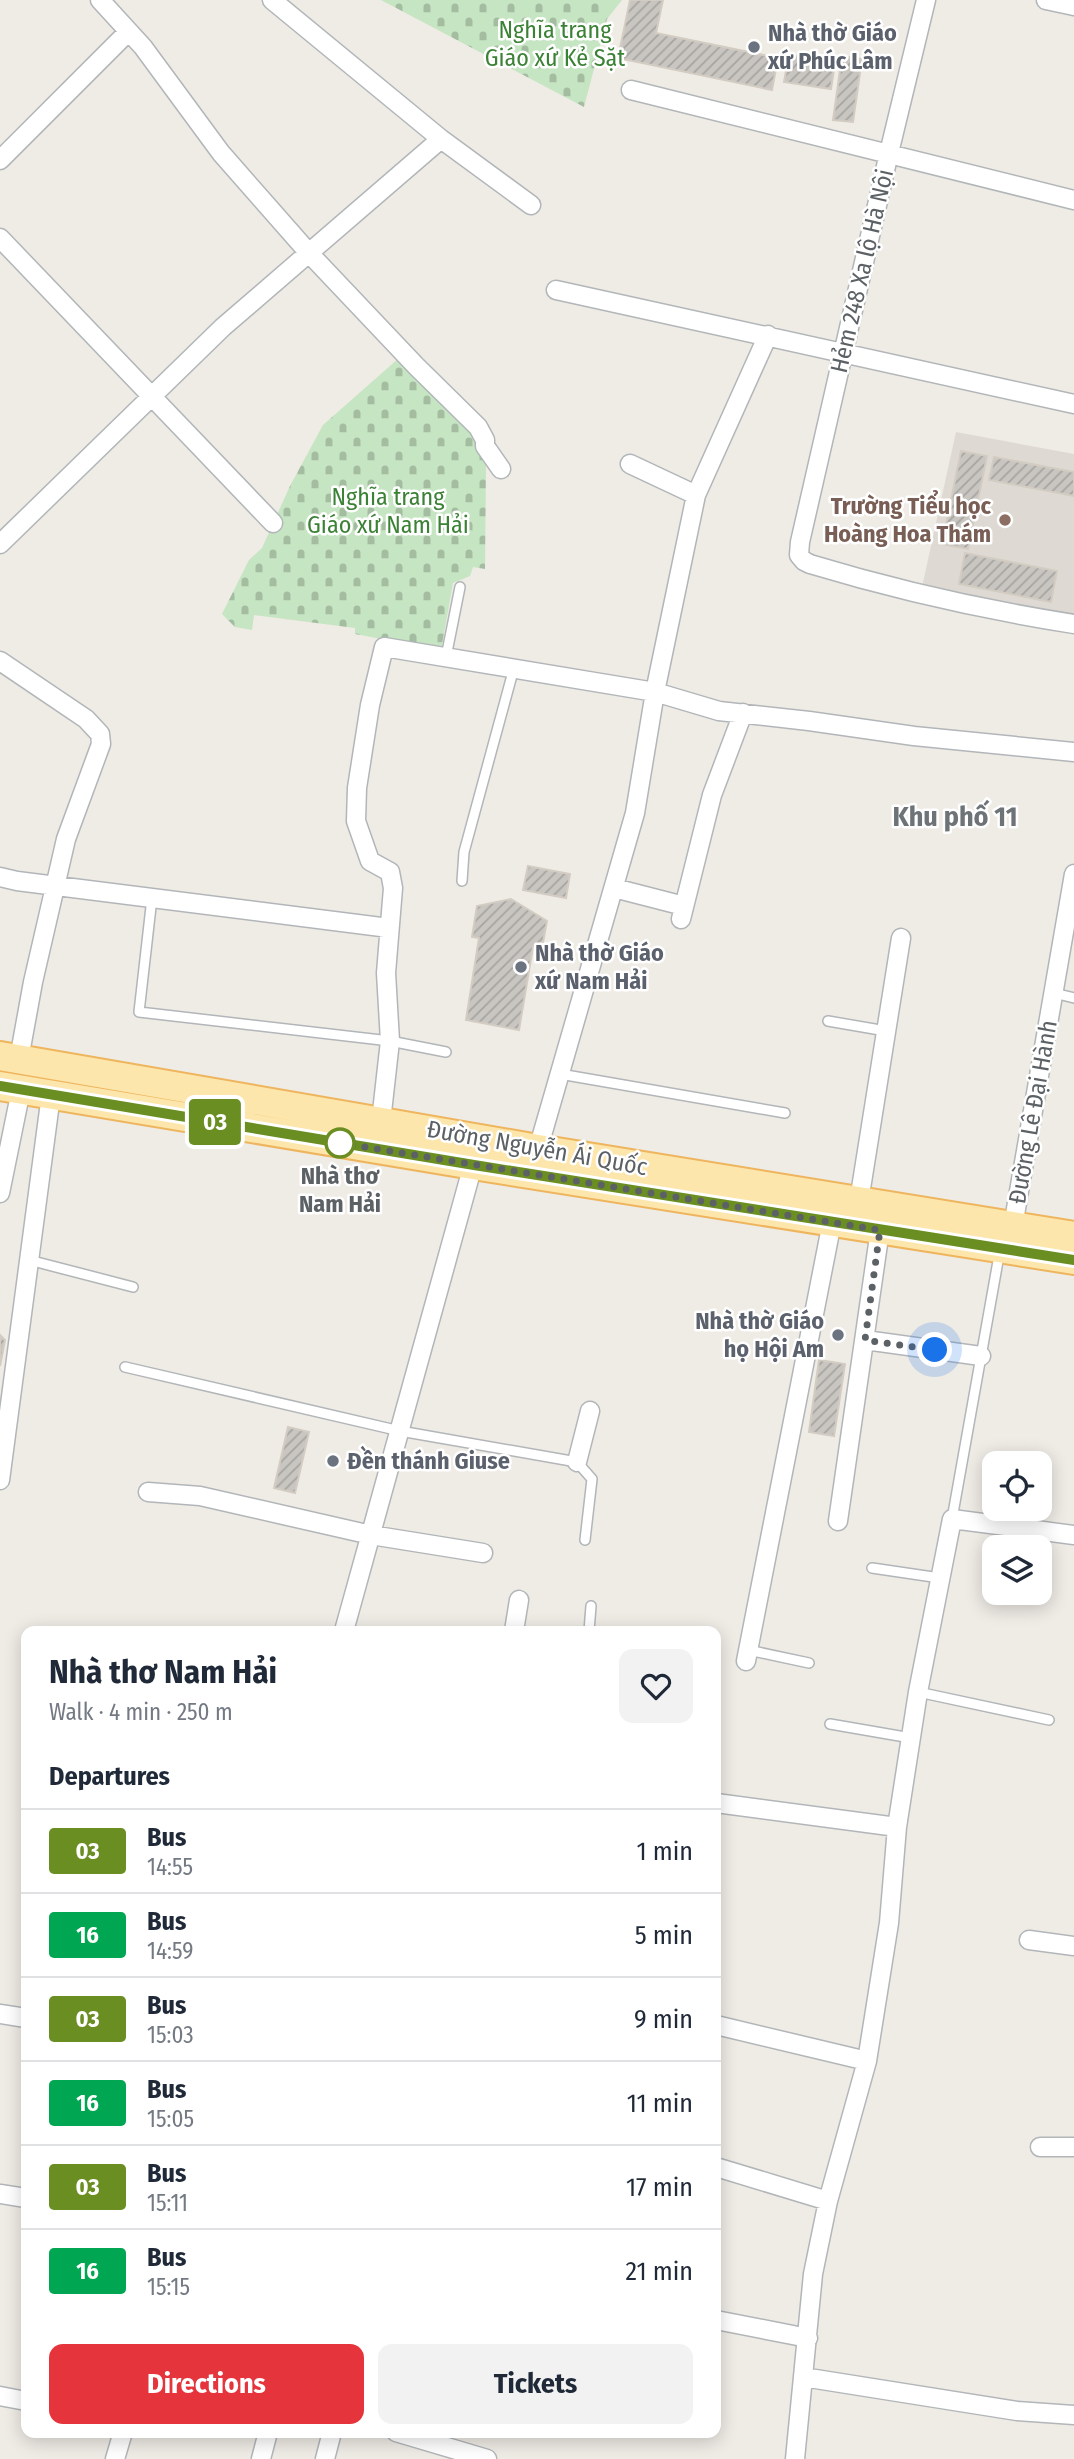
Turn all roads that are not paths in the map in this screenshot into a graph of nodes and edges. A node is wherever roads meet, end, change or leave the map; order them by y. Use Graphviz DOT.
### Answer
graph roads {
  1 [pos="100,0"];
  2 [pos="272,0"];
  3 [pos="926,0"];
  4 [pos="1046,0"];
  5 [pos="1074,5"];
  6 [pos="128,33"];
  7 [pos="631,90"];
  8 [pos="441,139"];
  9 [pos="889,153"];
  10 [pos="0,160"];
  11 [pos="1074,200"];
  12 [pos="531,205"];
  13 [pos="0,238"];
  14 [pos="308,252"];
  15 [pos="556,290"];
  16 [pos="768,335"];
  17 [pos="842,355"];
  18 [pos="152,396"];
  19 [pos="1074,404"];
  20 [pos="630,464"];
  21 [pos="501,469"];
  22 [pos="696,495"];
  23 [pos="273,523"];
  24 [pos="0,544"];
  25 [pos="460,587"];
  26 [pos="1074,624"];
  27 [pos="446,657"];
  28 [pos="0,661"];
  29 [pos="514,668"];
  30 [pos="655,691"];
  31 [pos="743,713"];
  32 [pos="1074,752"];
  33 [pos="1074,874"];
  34 [pos="0,877"];
  35 [pos="462,881"];
  36 [pos="56,886"];
  37 [pos="614,888"];
  38 [pos="152,898"];
  39 [pos="389,928"];
  40 [pos="901,938"];
  41 [pos="1054,993"];
  42 [pos="1074,998"];
  43 [pos="828,1021"];
  44 [pos="887,1031"];
  45 [pos="390,1041"];
  46 [pos="446,1052"];
  47 [pos="9,1057"];
  48 [pos="55,1065"];
  49 [pos="560,1073"];
  50 [pos="11,1088"];
  51 [pos="51,1096"];
  52 [pos="785,1113"];
  53 [pos="381,1121"];
  54 [pos="538,1149"];
  55 [pos="474,1165"];
  56 [pos="0,1193"];
  57 [pos="859,1201"];
  58 [pos="832,1222"];
  59 [pos="880,1230"];
  60 [pos="1074,1236"];
  61 [pos="1007,1237"];
  62 [pos="29,1260"];
  63 [pos="1074,1260"];
  64 [pos="133,1287"];
  65 [pos="865,1340"];
  66 [pos="981,1356"];
  67 [pos="125,1367"];
  68 [pos="590,1411"];
  69 [pos="400,1431"];
  70 [pos="578,1462"];
  71 [pos="0,1480"];
  72 [pos="148,1492"];
  73 [pos="952,1519"];
  74 [pos="838,1521"];
  75 [pos="1074,1533"];
  76 [pos="371,1535"];
  77 [pos="585,1540"];
  78 [pos="483,1553"];
  79 [pos="872,1568"];
  80 [pos="940,1578"];
  81 [pos="519,1600"];
  82 [pos="591,1606"];
  83 [pos="345,1626"];
  84 [pos="515,1626"];
  85 [pos="589,1626"];
  86 [pos="747,1656"];
  87 [pos="809,1663"];
  88 [pos="918,1692"];
  89 [pos="1049,1720"];
  90 [pos="830,1724"];
  91 [pos="911,1738"];
  92 [pos="721,1804"];
  93 [pos="897,1826"];
  94 [pos="1029,1940"];
  95 [pos="1074,1945"];
  96 [pos="0,2014"];
  97 [pos="21,2017"];
  98 [pos="721,2026"];
  99 [pos="867,2061"];
  100 [pos="1040,2147"];
  101 [pos="1074,2147"];
  102 [pos="721,2169"];
  103 [pos="0,2194"];
  104 [pos="21,2197"];
  105 [pos="828,2201"];
  106 [pos="721,2321"];
  107 [pos="808,2337"];
  108 [pos="803,2377"];
  109 [pos="0,2396"];
  110 [pos="21,2400"];
  111 [pos="1074,2415"];
  112 [pos="121,2438"];
  113 [pos="266,2438"];
  114 [pos="331,2438"];
  115 [pos="416,2438"];
  116 [pos="115,2459"];
  117 [pos="261,2459"];
  118 [pos="326,2459"];
  119 [pos="487,2459"];
  120 [pos="794,2459"];
  1 -- 6 [label="street"];
  2 -- 8 [label="street"];
  3 -- 9 [label="street, Hẻm 248 Xa lộ Hà Nội"];
  4 -- 5 [label="street"];
  6 -- 10 [label="street"];
  6 -- 14 [label="street"];
  7 -- 9 [label="street"];
  8 -- 12 [label="street"];
  8 -- 14 [label="street"];
  9 -- 11 [label="street"];
  9 -- 17 [label="street, Hẻm 248 Xa lộ Hà Nội"];
  13 -- 18 [label="street"];
  14 -- 18 [label="street"];
  14 -- 21 [label="street"];
  15 -- 16 [label="street"];
  16 -- 17 [label="street"];
  16 -- 22 [label="street"];
  17 -- 19 [label="street"];
  17 -- 26 [label="street, Hẻm 248 Xa lộ Hà Nội"];
  18 -- 23 [label="street"];
  18 -- 24 [label="street"];
  20 -- 22 [label="street"];
  22 -- 30 [label="street"];
  25 -- 27 [label="lane"];
  27 -- 29 [label="street"];
  27 -- 39 [label="street"];
  28 -- 36 [label="street"];
  29 -- 30 [label="street"];
  29 -- 35 [label="lane"];
  30 -- 31 [label="street"];
  30 -- 37 [label="street"];
  31 -- 32 [label="street"];
  31 -- 37 [label="street"];
  33 -- 41 [label="street, Đường Lê Đại Hành"];
  34 -- 36 [label="street"];
  36 -- 38 [label="street"];
  36 -- 47 [label="street"];
  37 -- 49 [label="street"];
  38 -- 39 [label="street"];
  38 -- 45 [label="lane"];
  39 -- 45 [label="street"];
  40 -- 44 [label="street"];
  41 -- 42 [label="lane"];
  41 -- 61 [label="street, Đường Lê Đại Hành"];
  43 -- 44 [label="lane"];
  44 -- 57 [label="street"];
  45 -- 46 [label="lane"];
  45 -- 53 [label="street"];
  47 -- 48 [label="main road, Đường Nguyễn Ái Quốc"];
  48 -- 51 [label="main road"];
  48 -- 53 [label="main road, Đường Nguyễn Ái Quốc"];
  49 -- 52 [label="lane"];
  49 -- 54 [label="street"];
  50 -- 51 [label="main road, Đường Nguyễn Ái Quốc"];
  50 -- 56 [label="street"];
  51 -- 55 [label="main road, Đường Nguyễn Ái Quốc"];
  51 -- 62 [label="street"];
  53 -- 54 [label="main road, Đường Nguyễn Ái Quốc"];
  54 -- 57 [label="main road, Đường Nguyễn Ái Quốc"];
  55 -- 58 [label="main road, Đường Nguyễn Ái Quốc"];
  55 -- 69 [label="street"];
  57 -- 61 [label="main road, Đường Nguyễn Ái Quốc"];
  58 -- 59 [label="main road, Đường Nguyễn Ái Quốc"];
  58 -- 86 [label="street"];
  59 -- 61 [label="main road, Đường Nguyễn Ái Quốc"];
  59 -- 65 [label="street"];
  60 -- 61 [label="main road, Đường Nguyễn Ái Quốc"];
  61 -- 63 [label="main road, Đường Nguyễn Ái Quốc"];
  61 -- 66 [label="lane"];
  62 -- 64 [label="lane"];
  62 -- 71 [label="street"];
  65 -- 66 [label="street"];
  65 -- 74 [label="street"];
  66 -- 73 [label="lane"];
  67 -- 69 [label="lane"];
  68 -- 70 [label="street"];
  69 -- 70 [label="lane"];
  69 -- 76 [label="street"];
  70 -- 77 [label="lane"];
  72 -- 76 [label="street"];
  73 -- 75 [label="street"];
  73 -- 80 [label="street"];
  76 -- 78 [label="street"];
  76 -- 83 [label="street"];
  79 -- 80 [label="lane"];
  80 -- 88 [label="street"];
  81 -- 84 [label="street"];
  82 -- 85 [label="lane"];
  86 -- 87 [label="lane"];
  88 -- 89 [label="lane"];
  88 -- 91 [label="street"];
  90 -- 91 [label="lane"];
  91 -- 93 [label="street"];
  92 -- 93 [label="street"];
  93 -- 99 [label="street"];
  94 -- 95 [label="street"];
  96 -- 97 [label="street"];
  98 -- 99 [label="street"];
  99 -- 105 [label="street"];
  100 -- 101 [label="street"];
  102 -- 105 [label="street"];
  103 -- 104 [label="street"];
  105 -- 107 [label="street"];
  106 -- 107 [label="street"];
  107 -- 108 [label="street"];
  108 -- 111 [label="street"];
  108 -- 120 [label="street"];
  109 -- 110 [label="street"];
  112 -- 116 [label="street"];
  113 -- 117 [label="street"];
  114 -- 118 [label="street"];
  115 -- 119 [label="street"];
}
